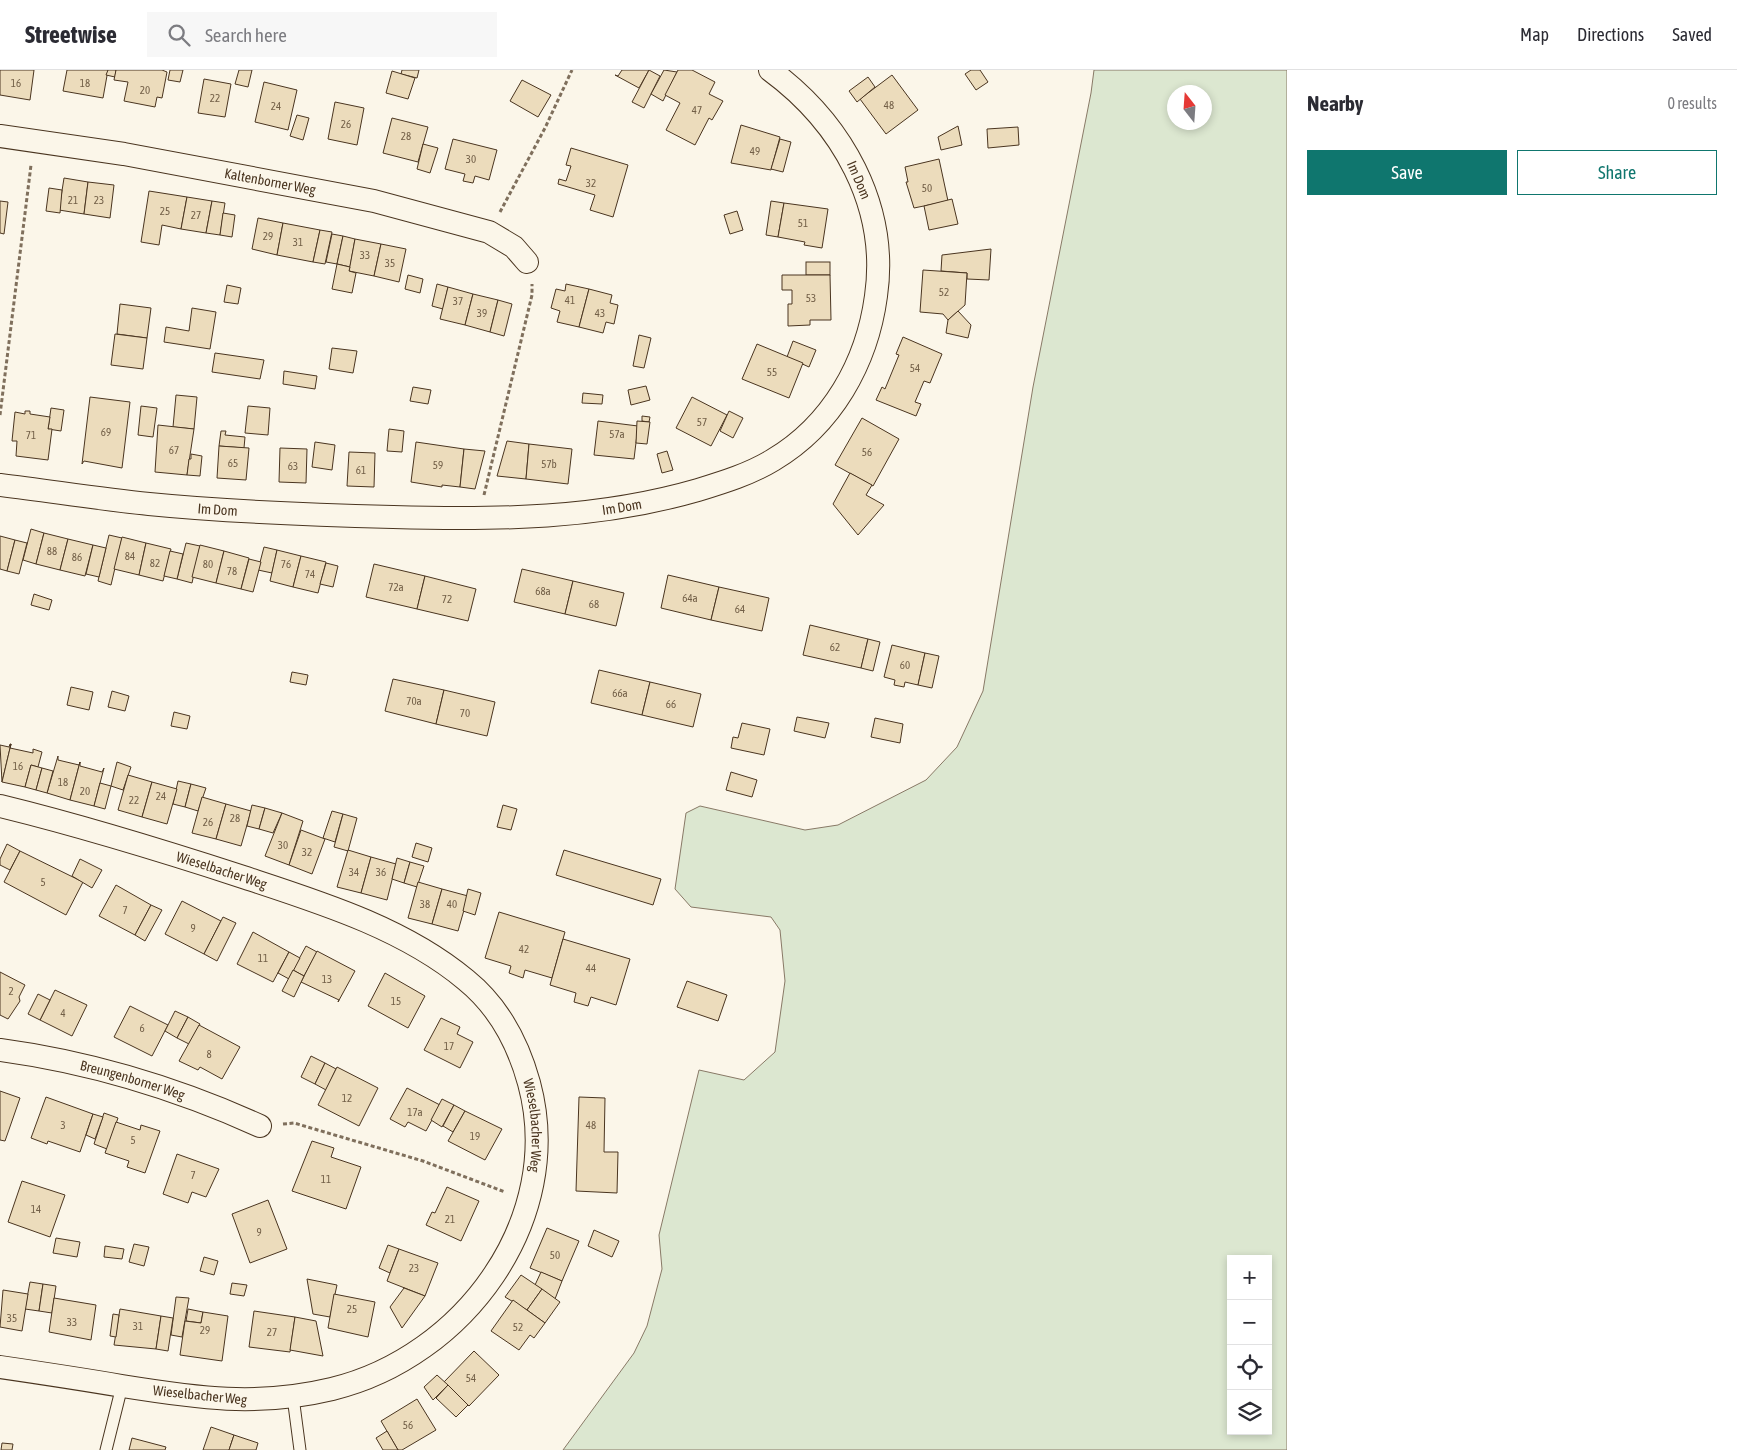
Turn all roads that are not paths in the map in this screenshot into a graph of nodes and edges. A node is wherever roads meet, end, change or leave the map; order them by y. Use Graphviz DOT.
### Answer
graph roads {
  1 [pos="770,70"];
  2 [pos="0,136"];
  3 [pos="527,262"];
  4 [pos="0,485"];
  5 [pos="0,806"];
  6 [pos="0,1050"];
  7 [pos="260,1126"];
  8 [pos="0,1367"];
  9 [pos="122,1386"];
  10 [pos="292,1397"];
  11 [pos="106,1450"];
  12 [pos="300,1450"];
  1 -- 4 [label="street, Im Dom"];
  2 -- 3 [label="street, Kaltenborner Weg"];
  5 -- 10 [label="street, Wieselbacher Weg"];
  6 -- 7 [label="street, Breungenborner Weg"];
  8 -- 9 [label="street, Wieselbacher Weg"];
  9 -- 10 [label="street, Wieselbacher Weg"];
  9 -- 11 [label="lane"];
  10 -- 12 [label="lane"];
}
